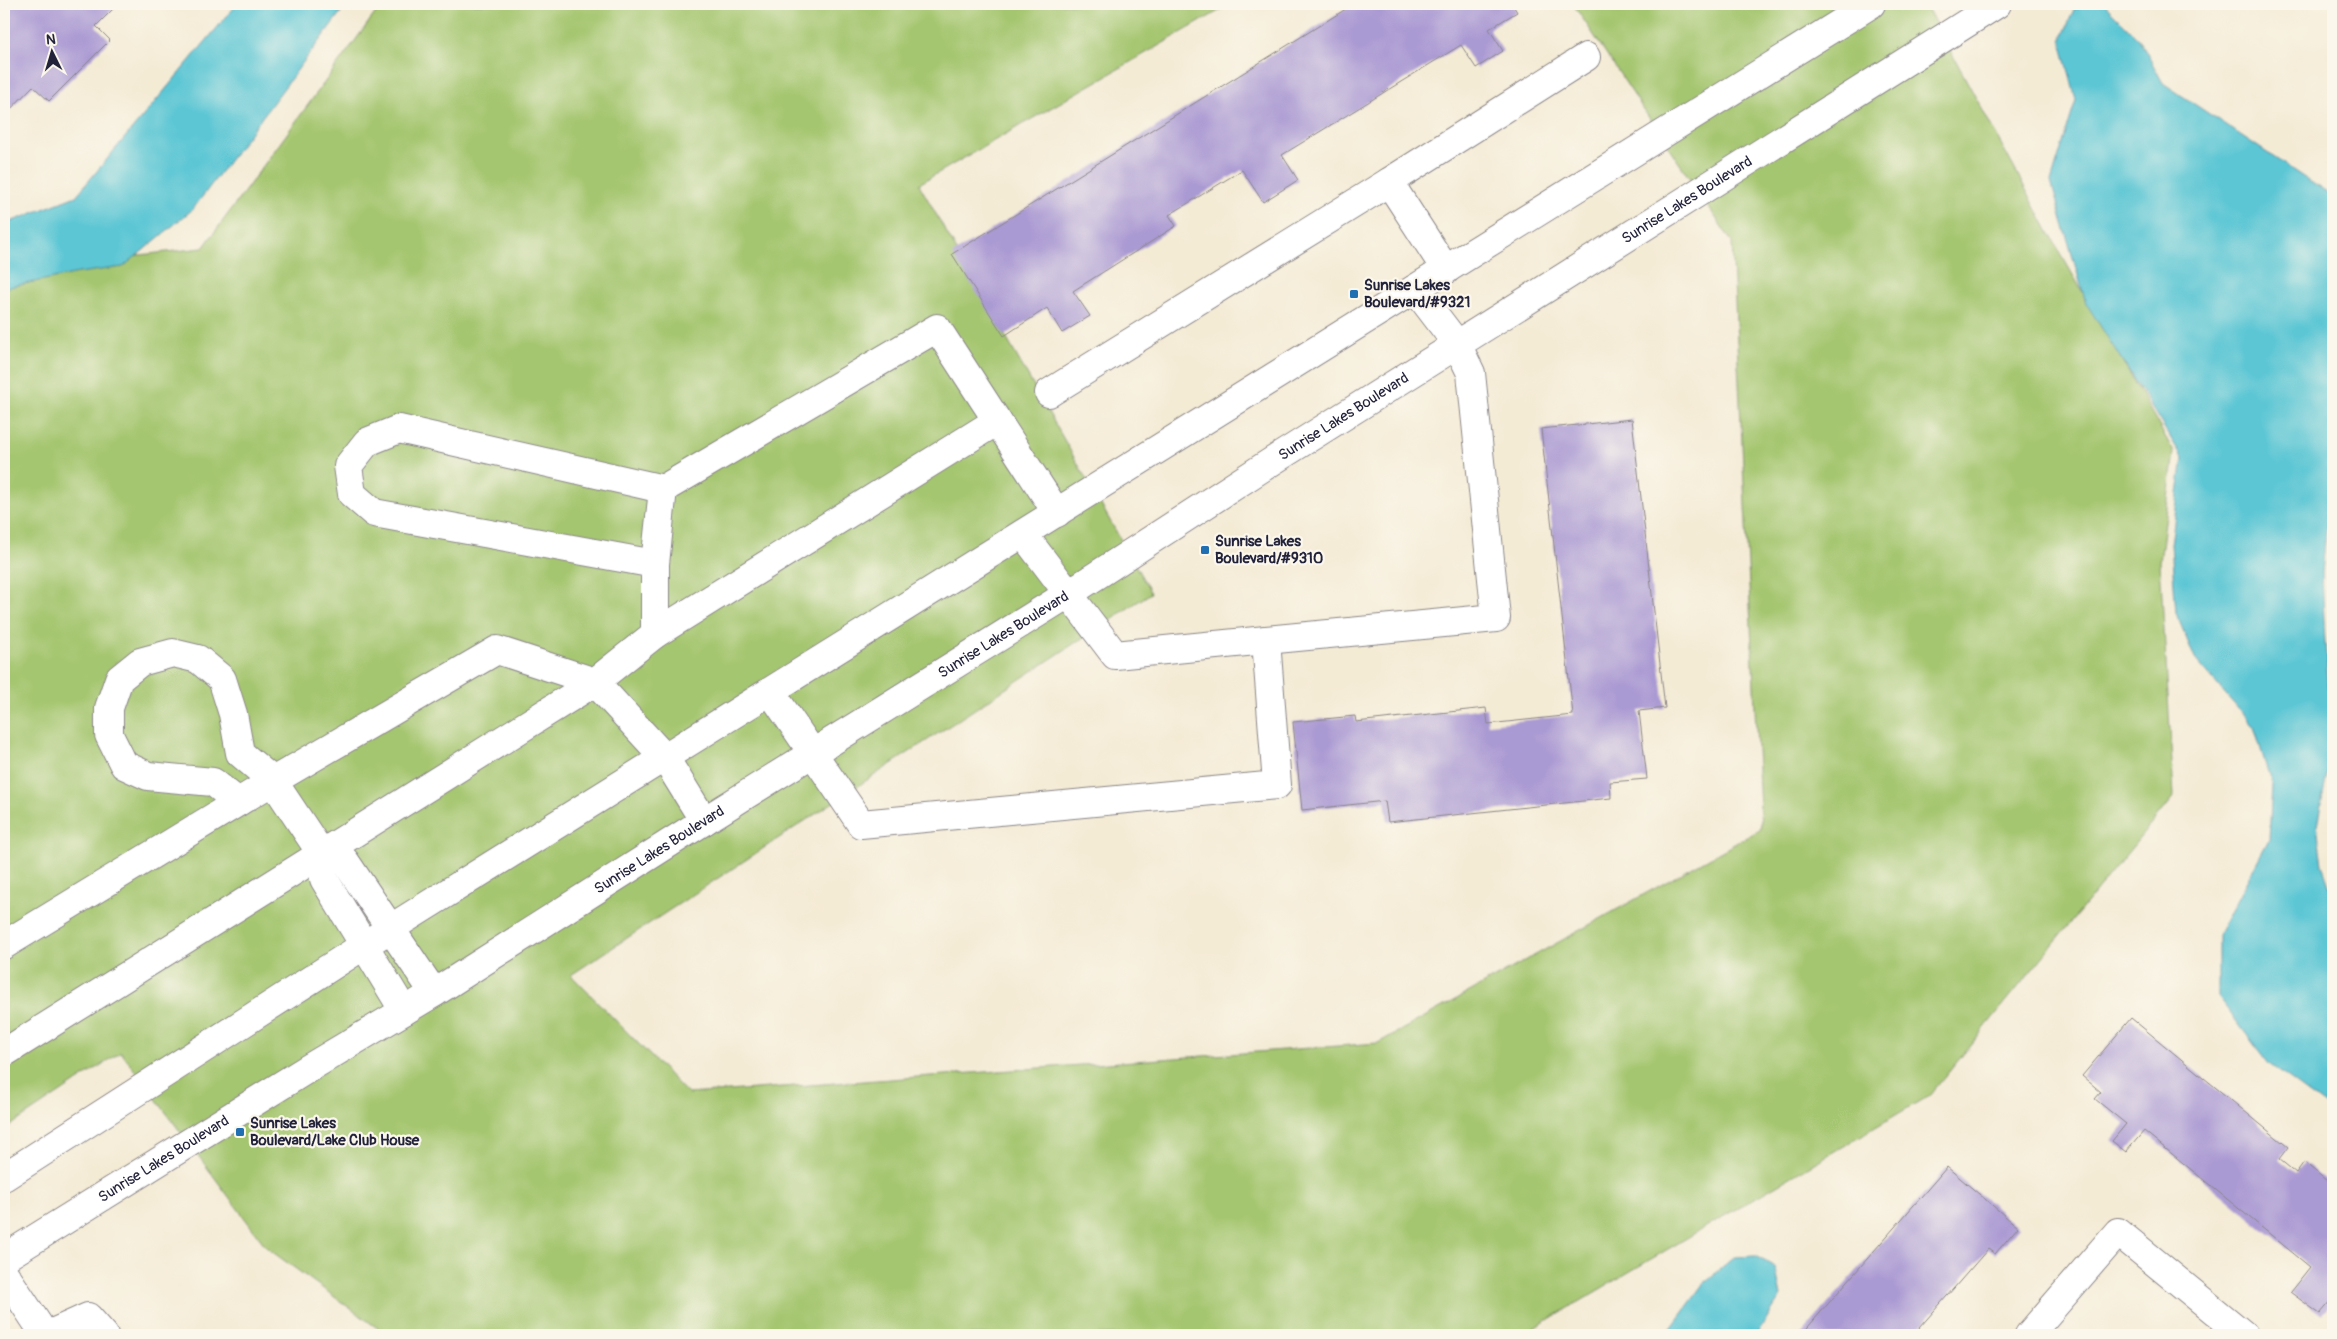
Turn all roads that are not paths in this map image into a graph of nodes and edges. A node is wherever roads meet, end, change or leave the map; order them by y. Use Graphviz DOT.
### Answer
graph roads {
  1 [pos="1871,4"];
  2 [pos="1997,4"];
  3 [pos="1586,57"];
  4 [pos="1388,182"];
  5 [pos="1446,270"];
  6 [pos="1415,289"];
  7 [pos="1457,344"];
  8 [pos="1049,392"];
  9 [pos="997,421"];
  10 [pos="663,489"];
  11 [pos="1057,513"];
  12 [pos="1023,534"];
  13 [pos="655,564"];
  14 [pos="1068,594"];
  15 [pos="655,634"];
  16 [pos="1266,640"];
  17 [pos="595,682"];
  18 [pos="770,692"];
  19 [pos="813,753"];
  20 [pos="665,758"];
  21 [pos="273,780"];
  22 [pos="238,802"];
  23 [pos="704,821"];
  24 [pos="321,854"];
  25 [pos="391,928"];
  26 [pos="4,945"];
  27 [pos="364,945"];
  28 [pos="434,993"];
  29 [pos="404,1011"];
  30 [pos="4,1053"];
  31 [pos="4,1177"];
  32 [pos="4,1258"];
  33 [pos="4,1273"];
  34 [pos="47,1335"];
  35 [pos="104,1335"];
  36 [pos="2029,1335"];
  37 [pos="2244,1335"];
  1 -- 5 [label="street"];
  2 -- 7 [label="street, Sunrise Lakes Boulevard"];
  3 -- 4 [label="street"];
  4 -- 5 [label="street"];
  4 -- 8 [label="street"];
  5 -- 6 [label="street"];
  6 -- 7 [label="street"];
  6 -- 11 [label="street"];
  7 -- 14 [label="street, Sunrise Lakes Boulevard"];
  7 -- 16 [label="street"];
  9 -- 10 [label="street"];
  9 -- 11 [label="street"];
  9 -- 15 [label="street"];
  10 -- 13 [label="street"];
  10 -- 13 [label="street"];
  11 -- 12 [label="street"];
  12 -- 14 [label="street"];
  12 -- 18 [label="street"];
  13 -- 15 [label="street"];
  14 -- 16 [label="street"];
  14 -- 19 [label="street, Sunrise Lakes Boulevard"];
  15 -- 17 [label="street"];
  16 -- 19 [label="street"];
  17 -- 20 [label="street"];
  17 -- 21 [label="street"];
  17 -- 24 [label="street"];
  18 -- 19 [label="street"];
  18 -- 20 [label="street"];
  19 -- 23 [label="street, Sunrise Lakes Boulevard"];
  20 -- 23 [label="street"];
  20 -- 25 [label="street"];
  21 -- 22 [label="street"];
  21 -- 22 [label="street"];
  21 -- 24 [label="street"];
  22 -- 26 [label="street"];
  23 -- 28 [label="street, Sunrise Lakes Boulevard"];
  24 -- 25 [label="street"];
  24 -- 27 [label="street"];
  24 -- 30 [label="street"];
  25 -- 27 [label="street"];
  25 -- 28 [label="street"];
  27 -- 29 [label="street"];
  27 -- 31 [label="street"];
  28 -- 29 [label="street, Sunrise Lakes Boulevard"];
  29 -- 32 [label="street, Sunrise Lakes Boulevard"];
  33 -- 34 [label="street"];
  34 -- 35 [label="street"];
  36 -- 37 [label="street"];
}
